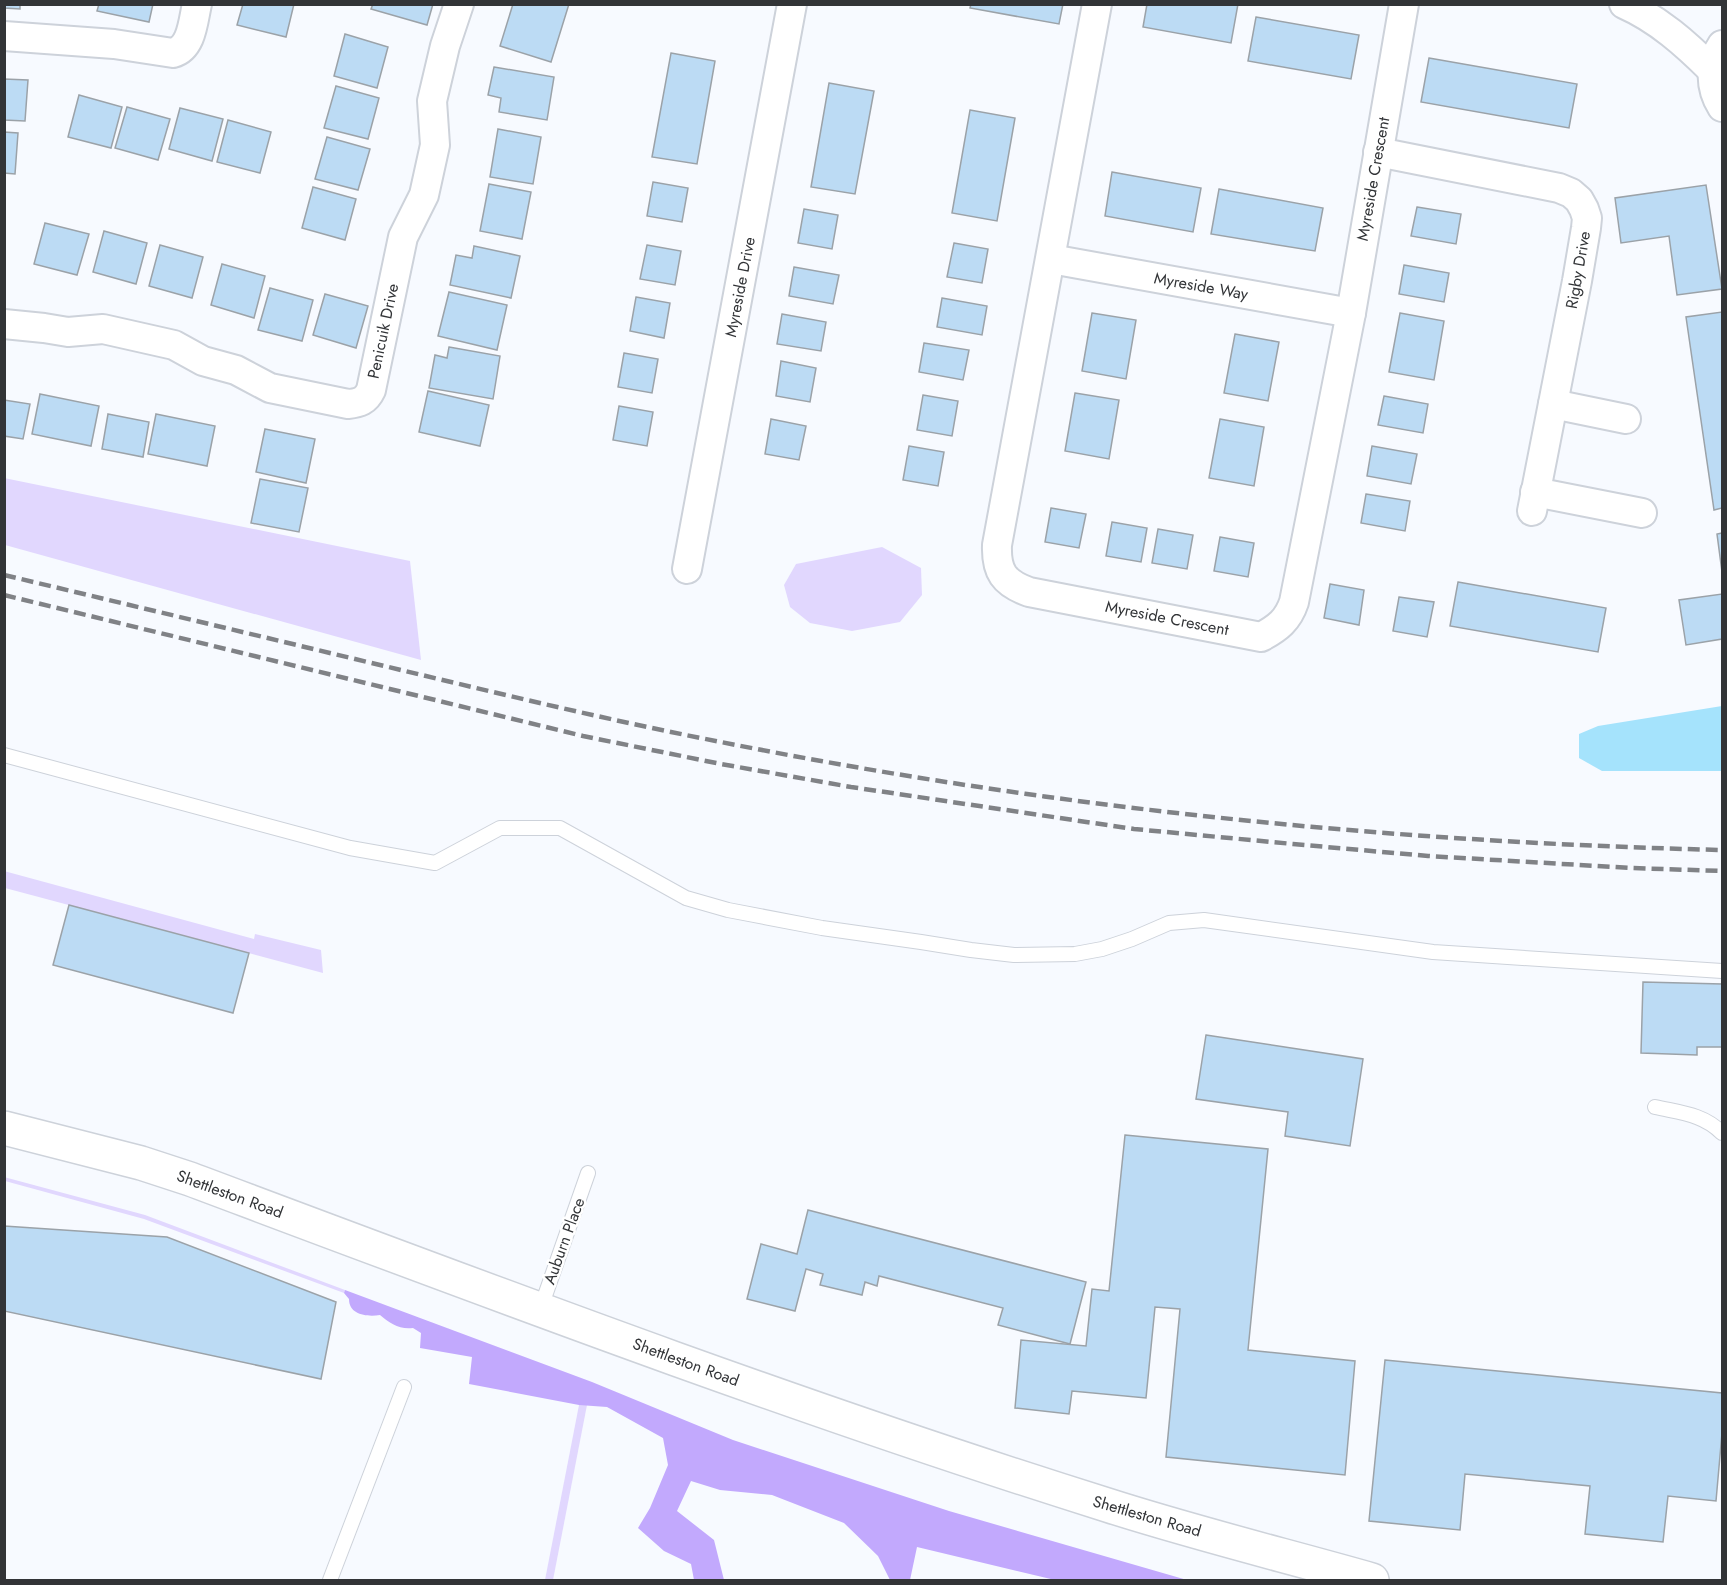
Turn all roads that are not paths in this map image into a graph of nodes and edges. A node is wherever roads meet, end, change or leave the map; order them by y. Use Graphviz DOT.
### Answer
graph roads {
  1 [pos="197,4"];
  2 [pos="459,4"];
  3 [pos="792,4"];
  4 [pos="1097,4"];
  5 [pos="1404,4"];
  6 [pos="1624,4"];
  7 [pos="4,36"];
  8 [pos="1717,57"];
  9 [pos="1722,107"];
  10 [pos="1378,152"];
  11 [pos="1051,259"];
  12 [pos="1351,313"];
  13 [pos="4,324"];
  14 [pos="1553,404"];
  15 [pos="1626,419"];
  16 [pos="1642,513"];
  17 [pos="687,569"];
  18 [pos="4,755"];
  19 [pos="1722,971"];
  20 [pos="1655,1107"];
  21 [pos="4,1128"];
  22 [pos="1722,1133"];
  23 [pos="588,1173"];
  24 [pos="540,1310"];
  25 [pos="404,1387"];
  26 [pos="330,1581"];
  27 [pos="1372,1581"];
  1 -- 7 [label="street"];
  2 -- 13 [label="street, Penicuik Drive"];
  3 -- 17 [label="street, Myreside Drive"];
  4 -- 11 [label="street, Myreside Crescent"];
  5 -- 10 [label="street, Myreside Crescent"];
  6 -- 8 [label="street"];
  8 -- 9 [label="street"];
  10 -- 12 [label="street, Myreside Crescent"];
  10 -- 14 [label="street, Rigby Drive"];
  11 -- 12 [label="street, Myreside Way"];
  11 -- 12 [label="street, Myreside Crescent"];
  14 -- 15 [label="street"];
  14 -- 16 [label="street, Rigby Drive"];
  18 -- 19 [label="lane"];
  20 -- 22 [label="lane"];
  21 -- 24 [label="main road, Shettleston Road"];
  23 -- 24 [label="lane, Auburn Place"];
  24 -- 27 [label="main road, Shettleston Road"];
  25 -- 26 [label="lane"];
}
